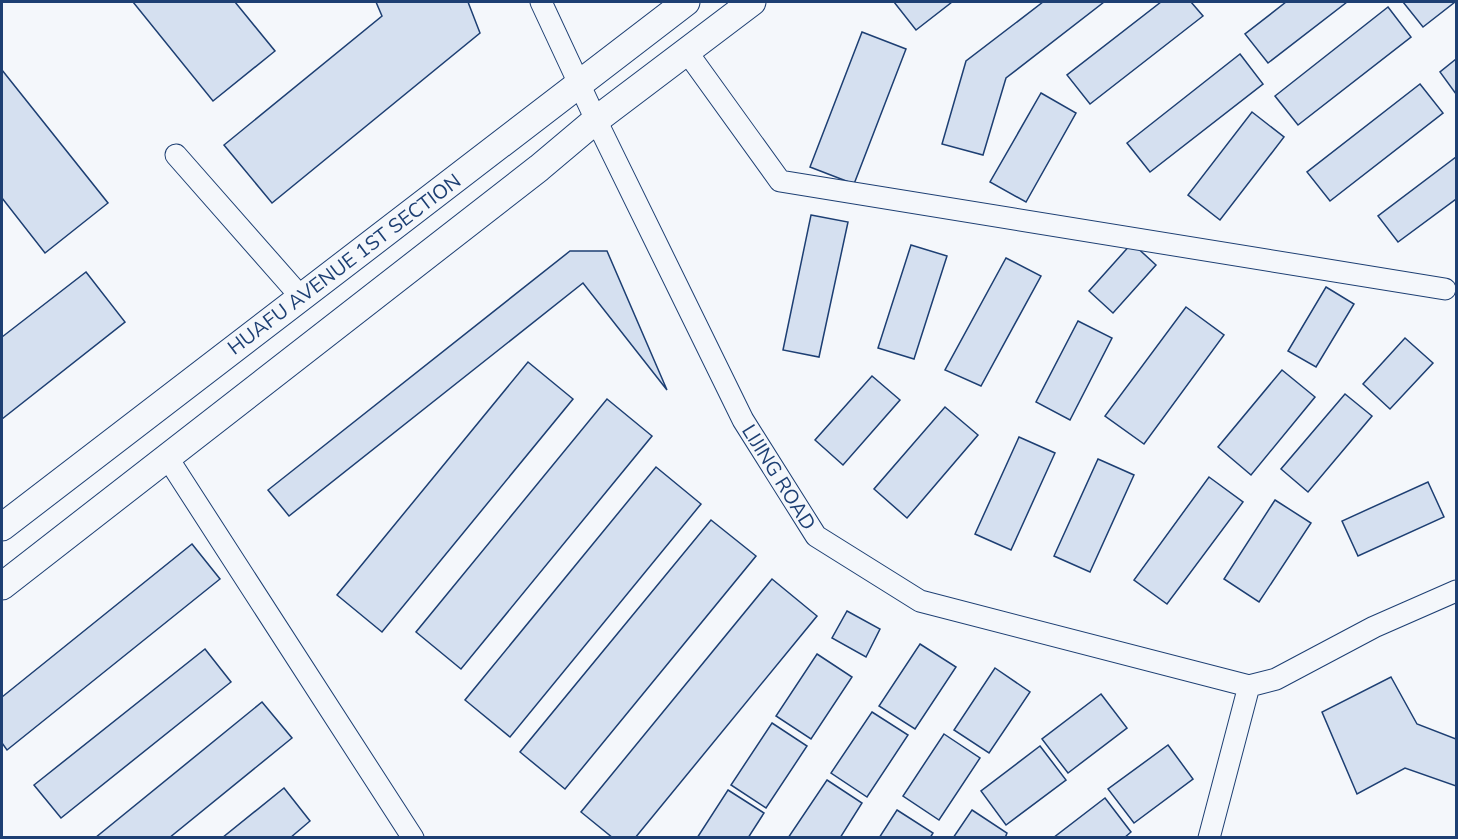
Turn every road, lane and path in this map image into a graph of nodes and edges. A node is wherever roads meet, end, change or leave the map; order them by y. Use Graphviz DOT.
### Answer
graph roads {
  1 [pos="541,2"];
  2 [pos="686,2"];
  3 [pos="752,2"];
  4 [pos="687,52"];
  5 [pos="580,84"];
  6 [pos="597,120"];
  7 [pos="176,155"];
  8 [pos="1445,289"];
  9 [pos="302,297"];
  10 [pos="167,457"];
  11 [pos="2,527"];
  12 [pos="2,586"];
  13 [pos="1456,591"];
  14 [pos="1250,686"];
  15 [pos="413,837"];
  16 [pos="1209,837"];
  1 -- 5 [label="street, LIJING ROAD"];
  2 -- 5 [label="main road, HUAFU AVENUE 1ST SECTION"];
  3 -- 4 [label="main road"];
  4 -- 6 [label="main road"];
  4 -- 8 [label="street"];
  5 -- 6 [label="street, LIJING ROAD"];
  5 -- 9 [label="main road, HUAFU AVENUE 1ST SECTION"];
  6 -- 10 [label="main road"];
  6 -- 14 [label="street, LIJING ROAD"];
  7 -- 9 [label="street"];
  9 -- 11 [label="main road, HUAFU AVENUE 1ST SECTION"];
  10 -- 12 [label="main road"];
  10 -- 15 [label="street"];
  13 -- 14 [label="street"];
  14 -- 16 [label="street"];
}
